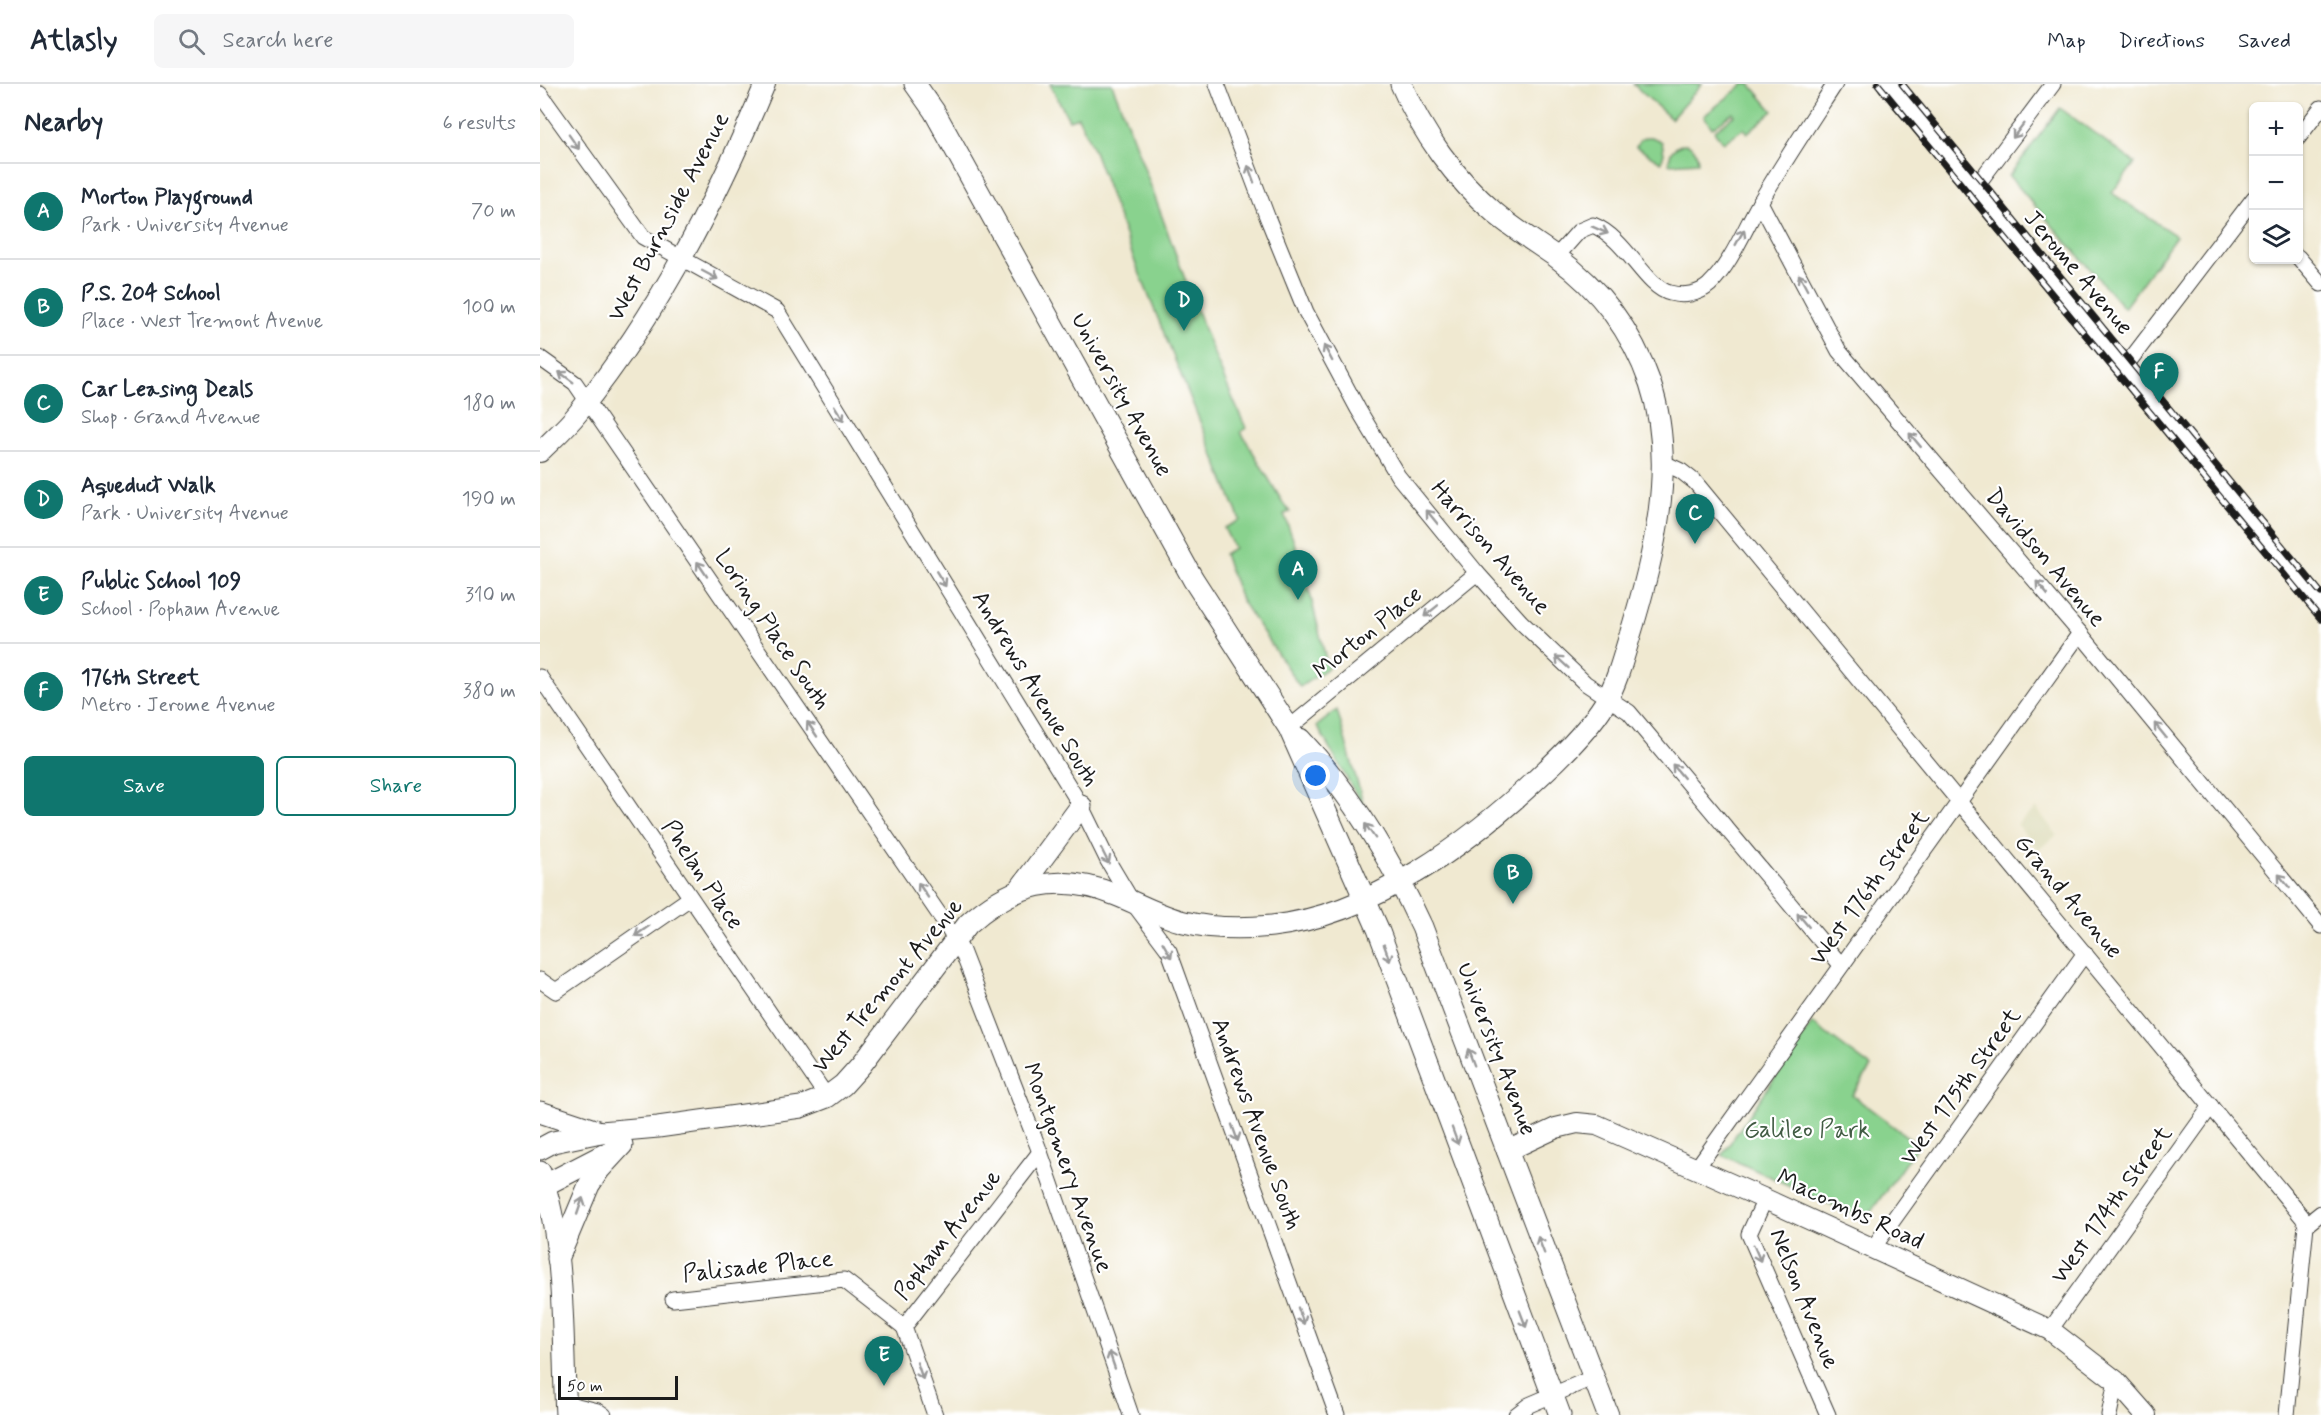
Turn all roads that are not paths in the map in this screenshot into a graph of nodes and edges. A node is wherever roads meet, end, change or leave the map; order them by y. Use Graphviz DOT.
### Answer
graph roads {
  1 [pos="765,84"];
  2 [pos="915,84"];
  3 [pos="1217,84"];
  4 [pos="1401,84"];
  5 [pos="1835,84"];
  6 [pos="1888,84"];
  7 [pos="2053,84"];
  8 [pos="540,94"];
  9 [pos="2321,108"];
  10 [pos="2303,131"];
  11 [pos="1974,189"];
  12 [pos="1760,202"];
  13 [pos="2249,205"];
  14 [pos="1556,257"];
  15 [pos="681,259"];
  16 [pos="2303,263"];
  17 [pos="2321,284"];
  18 [pos="540,358"];
  19 [pos="2124,368"];
  20 [pos="587,400"];
  21 [pos="540,452"];
  22 [pos="1662,462"];
  23 [pos="1477,573"];
  24 [pos="2317,594"];
  25 [pos="2080,633"];
  26 [pos="540,677"];
  27 [pos="1608,698"];
  28 [pos="1289,728"];
  29 [pos="1960,802"];
  30 [pos="1081,806"];
  31 [pos="1401,880"];
  32 [pos="1019,890"];
  33 [pos="690,898"];
  34 [pos="1365,899"];
  35 [pos="1133,903"];
  36 [pos="2321,926"];
  37 [pos="955,939"];
  38 [pos="2085,953"];
  39 [pos="1841,965"];
  40 [pos="540,980"];
  41 [pos="827,1097"];
  42 [pos="2211,1106"];
  43 [pos="540,1112"];
  44 [pos="658,1127"];
  45 [pos="600,1132"];
  46 [pos="622,1145"];
  47 [pos="540,1149"];
  48 [pos="1507,1151"];
  49 [pos="1040,1152"];
  50 [pos="1696,1169"];
  51 [pos="543,1179"];
  52 [pos="1765,1199"];
  53 [pos="2321,1212"];
  54 [pos="2306,1225"];
  55 [pos="1873,1248"];
  56 [pos="558,1260"];
  57 [pos="673,1299"];
  58 [pos="904,1327"];
  59 [pos="2049,1330"];
  60 [pos="1592,1378"];
  61 [pos="2116,1381"];
  62 [pos="1551,1395"];
  63 [pos="565,1409"];
  64 [pos="604,1415"];
  65 [pos="935,1415"];
  66 [pos="1131,1415"];
  67 [pos="1337,1415"];
  68 [pos="1516,1415"];
  69 [pos="1560,1415"];
  70 [pos="1608,1415"];
  71 [pos="1828,1415"];
  72 [pos="2109,1415"];
  73 [pos="2146,1415"];
  74 [pos="2287,1415"];
  1 -- 15 [label="street, West Burnside Avenue"];
  2 -- 28 [label="main road, University Avenue"];
  23 -- 3 [label="street, Harrison Avenue, one-way"];
  4 -- 14 [label="main road, West Tremont Avenue"];
  5 -- 12 [label="street"];
  6 -- 11 [label="main road, Jerome Avenue"];
  7 -- 11 [label="street, one-way"];
  8 -- 15 [label="street, Andrews Avenue South, one-way"];
  9 -- 10 [label="street"];
  11 -- 19 [label="main road, Jerome Avenue"];
  14 -- 12 [label="street, one-way"];
  25 -- 12 [label="street, Davidson Avenue, one-way"];
  13 -- 19 [label="street"];
  14 -- 22 [label="main road, West Tremont Avenue"];
  15 -- 20 [label="street, West Burnside Avenue"];
  15 -- 30 [label="street, Andrews Avenue South, one-way"];
  16 -- 17 [label="street"];
  20 -- 18 [label="street, Loring Place South, one-way"];
  19 -- 24 [label="main road, Jerome Avenue"];
  20 -- 21 [label="street, West Burnside Avenue"];
  37 -- 20 [label="street, Loring Place South, one-way"];
  22 -- 27 [label="main road, West Tremont Avenue"];
  22 -- 29 [label="street, Grand Avenue"];
  27 -- 23 [label="street, Harrison Avenue, one-way"];
  23 -- 28 [label="street, Morton Place, one-way"];
  25 -- 29 [label="street, West 176th Street"];
  36 -- 25 [label="street, Davidson Avenue, one-way"];
  26 -- 33 [label="street, Phelan Place"];
  27 -- 31 [label="main road, West Tremont Avenue"];
  39 -- 27 [label="street, Harrison Avenue, one-way"];
  31 -- 28 [label="main road, University Avenue, one-way"];
  28 -- 34 [label="main road, University Avenue"];
  29 -- 38 [label="street, Grand Avenue"];
  29 -- 39 [label="street, West 176th Street"];
  30 -- 32 [label="main road"];
  30 -- 35 [label="street, Andrews Avenue South, one-way"];
  31 -- 34 [label="main road, West Tremont Avenue"];
  48 -- 31 [label="main road, University Avenue, one-way"];
  32 -- 35 [label="main road, West Tremont Avenue"];
  32 -- 37 [label="main road, West Tremont Avenue"];
  33 -- 40 [label="street, one-way"];
  33 -- 41 [label="street, Phelan Place"];
  34 -- 35 [label="main road, West Tremont Avenue"];
  34 -- 62 [label="main road, University Avenue, one-way"];
  35 -- 67 [label="street, Andrews Avenue South, one-way"];
  37 -- 41 [label="main road, West Tremont Avenue"];
  37 -- 49 [label="street, Montgomery Avenue"];
  38 -- 42 [label="street, Grand Avenue"];
  38 -- 55 [label="street, West 175th Street"];
  39 -- 50 [label="street, West 176th Street"];
  41 -- 44 [label="main road, West Tremont Avenue"];
  42 -- 54 [label="street, Grand Avenue"];
  42 -- 59 [label="street, West 174th Street"];
  43 -- 45 [label="main road"];
  44 -- 45 [label="main road, West Tremont Avenue"];
  44 -- 46 [label="main road, West Tremont Avenue"];
  45 -- 47 [label="main road, West Tremont Avenue"];
  46 -- 51 [label="main road, West Tremont Avenue"];
  56 -- 46 [label="main road, one-way"];
  48 -- 50 [label="street, Macombs Road"];
  60 -- 48 [label="main road, University Avenue, one-way"];
  49 -- 58 [label="street, Popham Avenue"];
  66 -- 49 [label="street, Montgomery Avenue, one-way"];
  50 -- 52 [label="street, Macombs Road"];
  51 -- 56 [label="main road"];
  52 -- 55 [label="street, Macombs Road"];
  52 -- 71 [label="street, Nelson Avenue, one-way"];
  53 -- 54 [label="street"];
  54 -- 74 [label="street"];
  55 -- 59 [label="street, Macombs Road"];
  56 -- 63 [label="main road"];
  57 -- 58 [label="street, Palisade Place"];
  58 -- 65 [label="street, Popham Avenue, one-way"];
  59 -- 61 [label="street, Macombs Road"];
  60 -- 62 [label="street"];
  60 -- 70 [label="main road, University Avenue"];
  61 -- 72 [label="street"];
  61 -- 73 [label="street, Macombs Road"];
  62 -- 68 [label="street"];
  62 -- 69 [label="main road, University Avenue"];
  63 -- 64 [label="street"];
}
